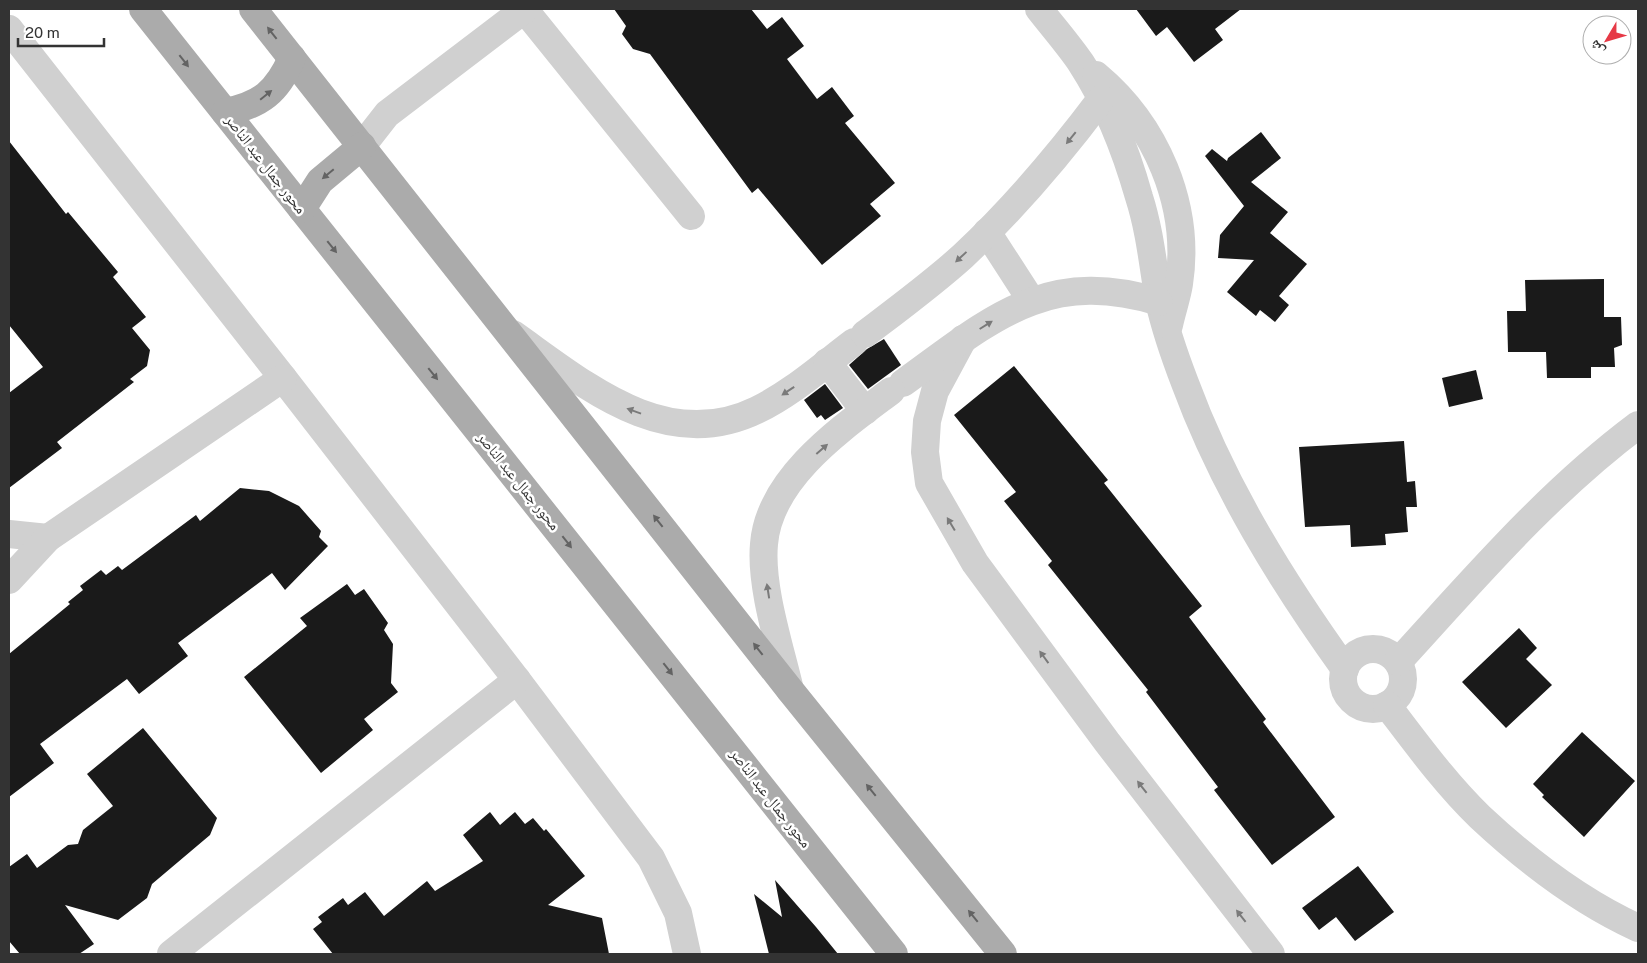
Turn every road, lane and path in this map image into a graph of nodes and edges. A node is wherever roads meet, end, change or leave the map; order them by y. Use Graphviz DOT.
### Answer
graph roads {
  1 [pos="143,9"];
  2 [pos="253,9"];
  3 [pos="524,9"];
  4 [pos="1039,9"];
  5 [pos="9,29"];
  6 [pos="292,58"];
  7 [pos="1081,63"];
  8 [pos="1101,99"];
  9 [pos="225,112"];
  10 [pos="362,146"];
  11 [pos="302,209"];
  12 [pos="691,216"];
  13 [pos="987,232"];
  14 [pos="1030,300"];
  15 [pos="1160,302"];
  16 [pos="1168,329"];
  17 [pos="508,330"];
  18 [pos="963,339"];
  19 [pos="827,362"];
  20 [pos="283,378"];
  21 [pos="865,411"];
  22 [pos="1638,425"];
  23 [pos="9,534"];
  24 [pos="48,538"];
  25 [pos="9,580"];
  26 [pos="1398,662"];
  27 [pos="1345,669"];
  28 [pos="517,680"];
  29 [pos="790,690"];
  30 [pos="1387,705"];
  31 [pos="1638,928"];
  32 [pos="171,954"];
  33 [pos="687,954"];
  34 [pos="894,954"];
  35 [pos="1003,954"];
  36 [pos="1271,954"];
  1 -- 9 [label="main road, محور جمال عبد الناصر, one-way"];
  6 -- 2 [label="main road, one-way"];
  3 -- 10 [label="street"];
  3 -- 12 [label="street"];
  4 -- 7 [label="street"];
  5 -- 20 [label="street"];
  9 -- 6 [label="main road, one-way"];
  6 -- 10 [label="main road"];
  7 -- 8 [label="street"];
  7 -- 16 [label="street"];
  8 -- 13 [label="street, one-way"];
  8 -- 15 [label="street"];
  9 -- 11 [label="main road, محور جمال عبد الناصر"];
  10 -- 11 [label="main road, one-way"];
  10 -- 17 [label="main road"];
  11 -- 34 [label="main road, محور جمال عبد الناصر, one-way"];
  13 -- 14 [label="street"];
  13 -- 19 [label="street, one-way"];
  14 -- 15 [label="street"];
  18 -- 14 [label="street, one-way"];
  15 -- 16 [label="street"];
  16 -- 27 [label="street"];
  19 -- 17 [label="street, one-way"];
  29 -- 17 [label="main road, one-way"];
  18 -- 21 [label="street"];
  36 -- 18 [label="street, one-way"];
  19 -- 21 [label="street"];
  20 -- 24 [label="street"];
  20 -- 28 [label="street"];
  29 -- 21 [label="street, one-way"];
  22 -- 26 [label="street"];
  23 -- 24 [label="street"];
  24 -- 25 [label="street"];
  26 -- 27 [label="street"];
  26 -- 30 [label="street"];
  27 -- 30 [label="street"];
  28 -- 32 [label="street"];
  28 -- 33 [label="street"];
  35 -- 29 [label="main road, one-way"];
  30 -- 31 [label="street"];
}
